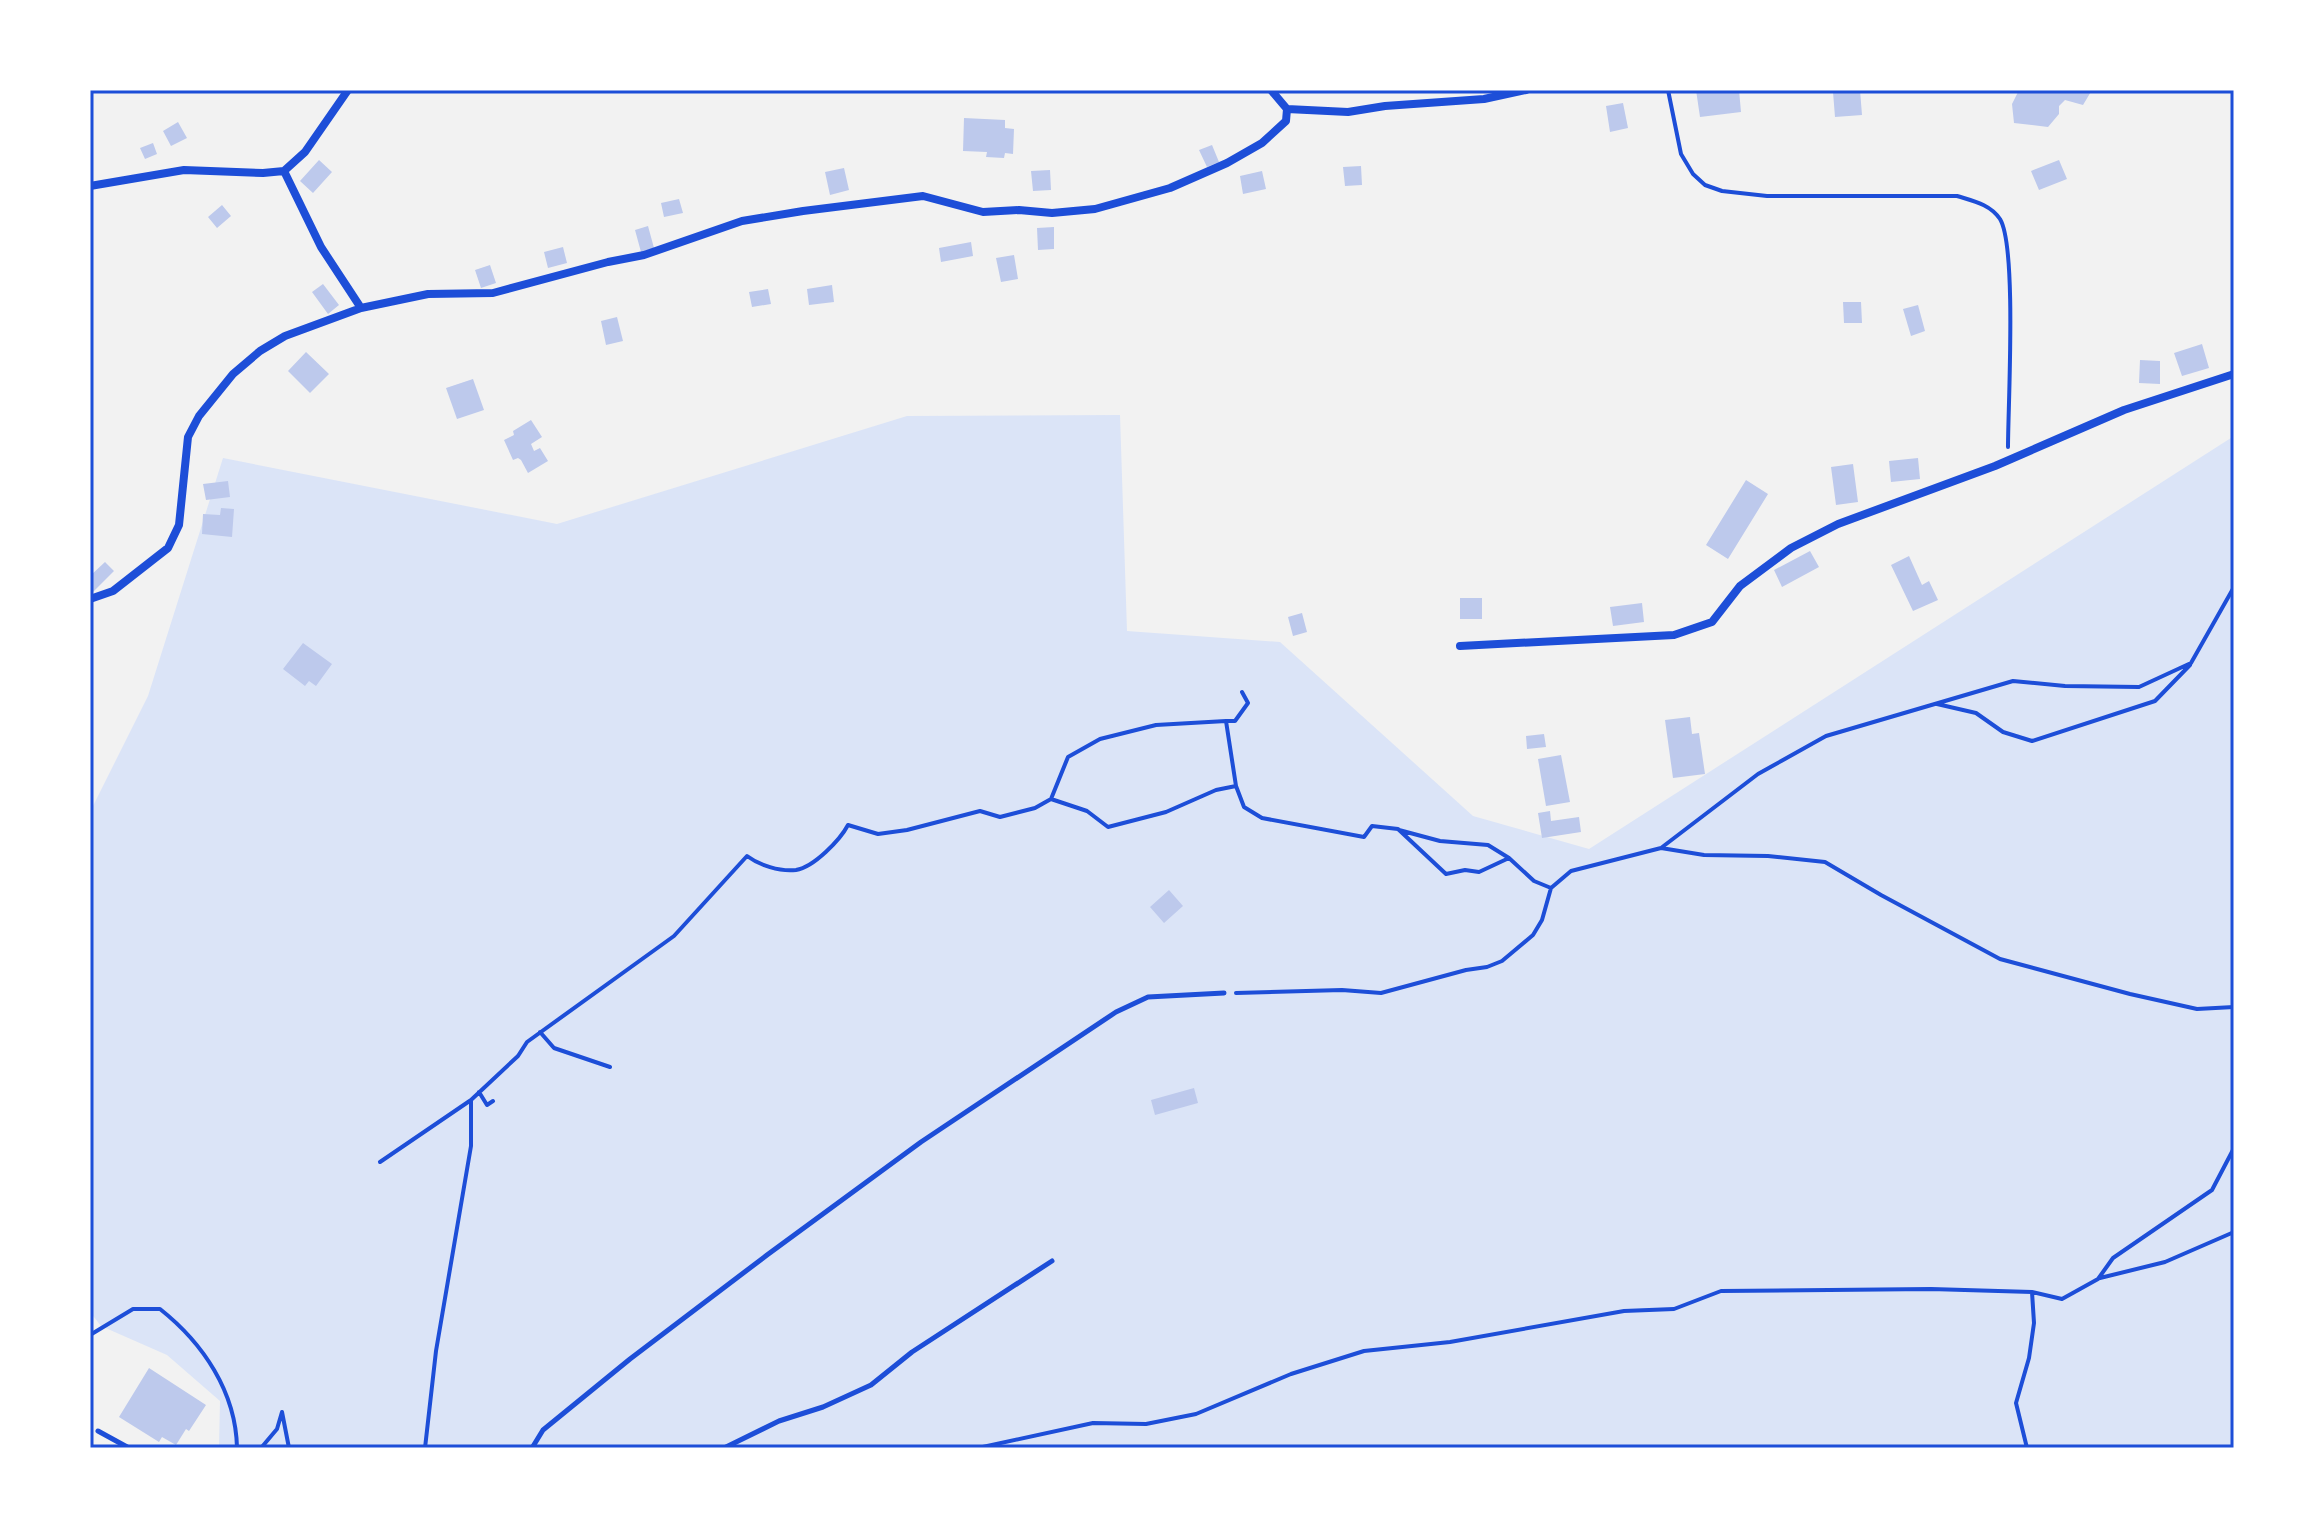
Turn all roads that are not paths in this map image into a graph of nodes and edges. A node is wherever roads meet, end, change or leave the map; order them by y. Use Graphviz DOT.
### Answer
graph roads {
  1 [pos="348,90"];
  2 [pos="1271,90"];
  3 [pos="1526,90"];
  4 [pos="1287,109"];
  5 [pos="284,171"];
  6 [pos="90,186"];
  7 [pos="361,308"];
  8 [pos="2234,374"];
  9 [pos="90,599"];
  10 [pos="1460,646"];
  11 [pos="1224,993"];
  12 [pos="1052,1261"];
  13 [pos="98,1431"];
  14 [pos="129,1448"];
  15 [pos="532,1448"];
  16 [pos="724,1448"];
  1 -- 5 [label="street"];
  2 -- 4 [label="street"];
  3 -- 4 [label="street"];
  4 -- 7 [label="street"];
  5 -- 6 [label="street"];
  5 -- 7 [label="street"];
  7 -- 9 [label="street"];
  8 -- 10 [label="street"];
  11 -- 15 [label="lane"];
  12 -- 16 [label="lane"];
  13 -- 14 [label="lane"];
}
